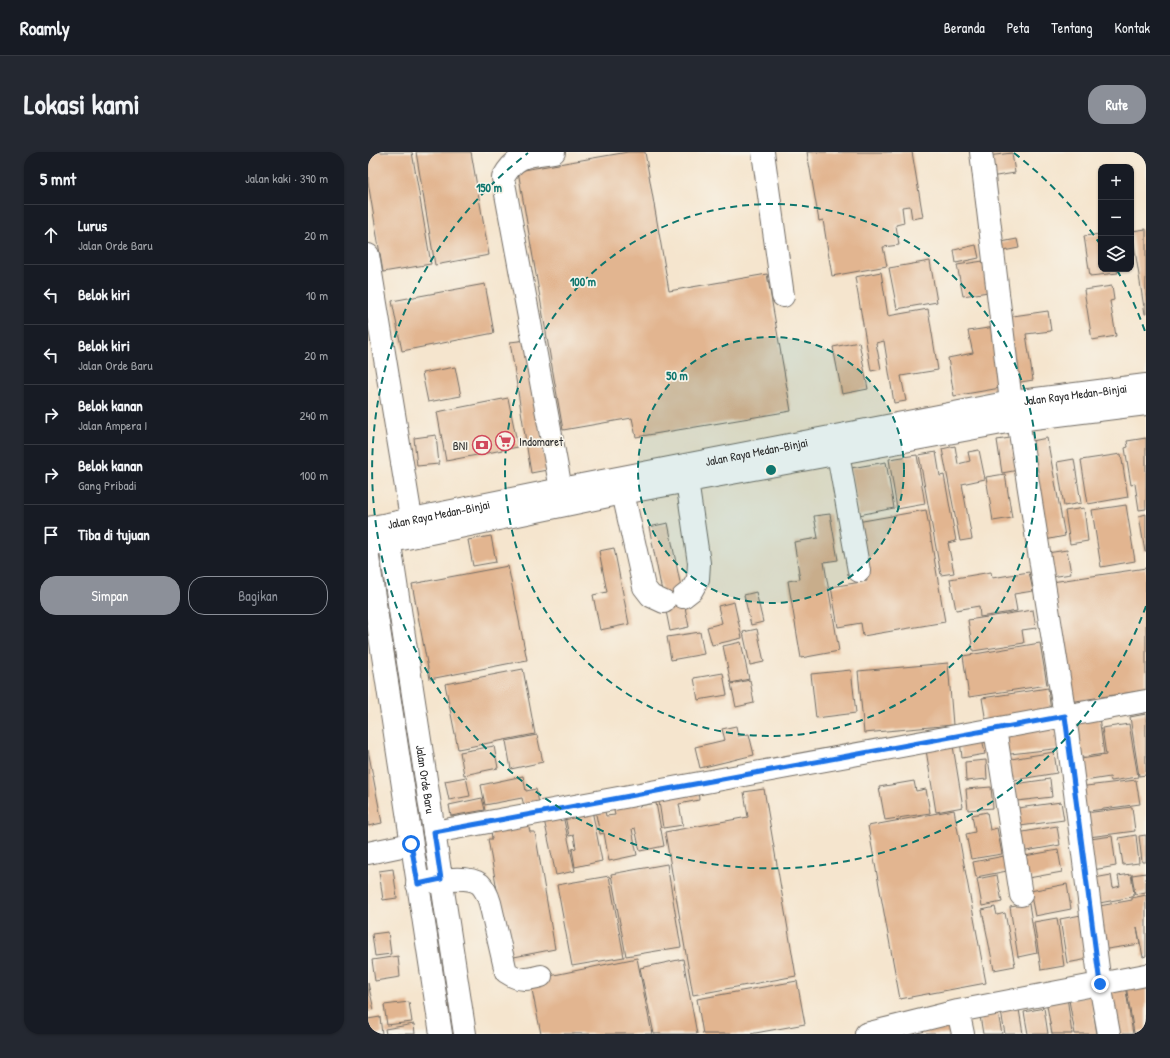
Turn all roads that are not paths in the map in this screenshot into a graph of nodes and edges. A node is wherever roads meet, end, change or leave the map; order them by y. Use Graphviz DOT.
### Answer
graph roads {
  1 [pos="554,152"];
  2 [pos="763,152"];
  3 [pos="981,152"];
  4 [pos="368,255"];
  5 [pos="783,296"];
  6 [pos="1146,385"];
  7 [pos="1146,404"];
  8 [pos="1015,411"];
  9 [pos="838,454"];
  10 [pos="686,481"];
  11 [pos="562,489"];
  12 [pos="623,493"];
  13 [pos="413,528"];
  14 [pos="382,531"];
  15 [pos="368,546"];
  16 [pos="368,558"];
  17 [pos="859,571"];
  18 [pos="1146,701"];
  19 [pos="1065,716"];
  20 [pos="995,729"];
  21 [pos="434,832"];
  22 [pos="411,844"];
  23 [pos="368,853"];
  24 [pos="441,879"];
  25 [pos="418,884"];
  26 [pos="1021,895"];
  27 [pos="1146,975"];
  28 [pos="541,976"];
  29 [pos="1100,984"];
  30 [pos="958,1011"];
  31 [pos="440,1034"];
  32 [pos="465,1034"];
  33 [pos="866,1034"];
  34 [pos="963,1034"];
  35 [pos="1109,1034"];
  1 -- 11 [label="main road"];
  2 -- 5 [label="main road"];
  3 -- 8 [label="main road"];
  4 -- 13 [label="main road"];
  6 -- 8 [label="main road, Jalan Raya Medan-Binjai"];
  7 -- 8 [label="main road, Jalan Raya Medan-Binjai"];
  8 -- 9 [label="main road, Jalan Raya Medan-Binjai"];
  8 -- 11 [label="main road, Jalan Raya Medan-Binjai"];
  8 -- 19 [label="main road"];
  9 -- 10 [label="main road, Jalan Raya Medan-Binjai"];
  9 -- 17 [label="main road"];
  10 -- 12 [label="main road, Jalan Raya Medan-Binjai"];
  10 -- 12 [label="main road"];
  11 -- 13 [label="main road, Jalan Raya Medan-Binjai"];
  12 -- 13 [label="main road, Jalan Raya Medan-Binjai"];
  13 -- 14 [label="main road, Jalan Raya Medan-Binjai"];
  14 -- 15 [label="main road, Jalan Raya Medan-Binjai"];
  14 -- 21 [label="main road, Jalan Orde Baru"];
  16 -- 22 [label="main road, Jalan Orde Baru"];
  18 -- 19 [label="main road"];
  19 -- 20 [label="main road"];
  19 -- 29 [label="main road"];
  20 -- 21 [label="main road"];
  20 -- 26 [label="main road"];
  21 -- 24 [label="main road, Jalan Orde Baru"];
  22 -- 23 [label="main road"];
  22 -- 25 [label="main road, Jalan Orde Baru"];
  24 -- 25 [label="main road"];
  24 -- 28 [label="main road"];
  24 -- 32 [label="main road, Jalan Orde Baru"];
  25 -- 31 [label="main road, Jalan Orde Baru"];
  27 -- 29 [label="main road"];
  29 -- 30 [label="main road"];
  29 -- 35 [label="main road"];
  30 -- 33 [label="main road"];
  30 -- 34 [label="main road"];
}
